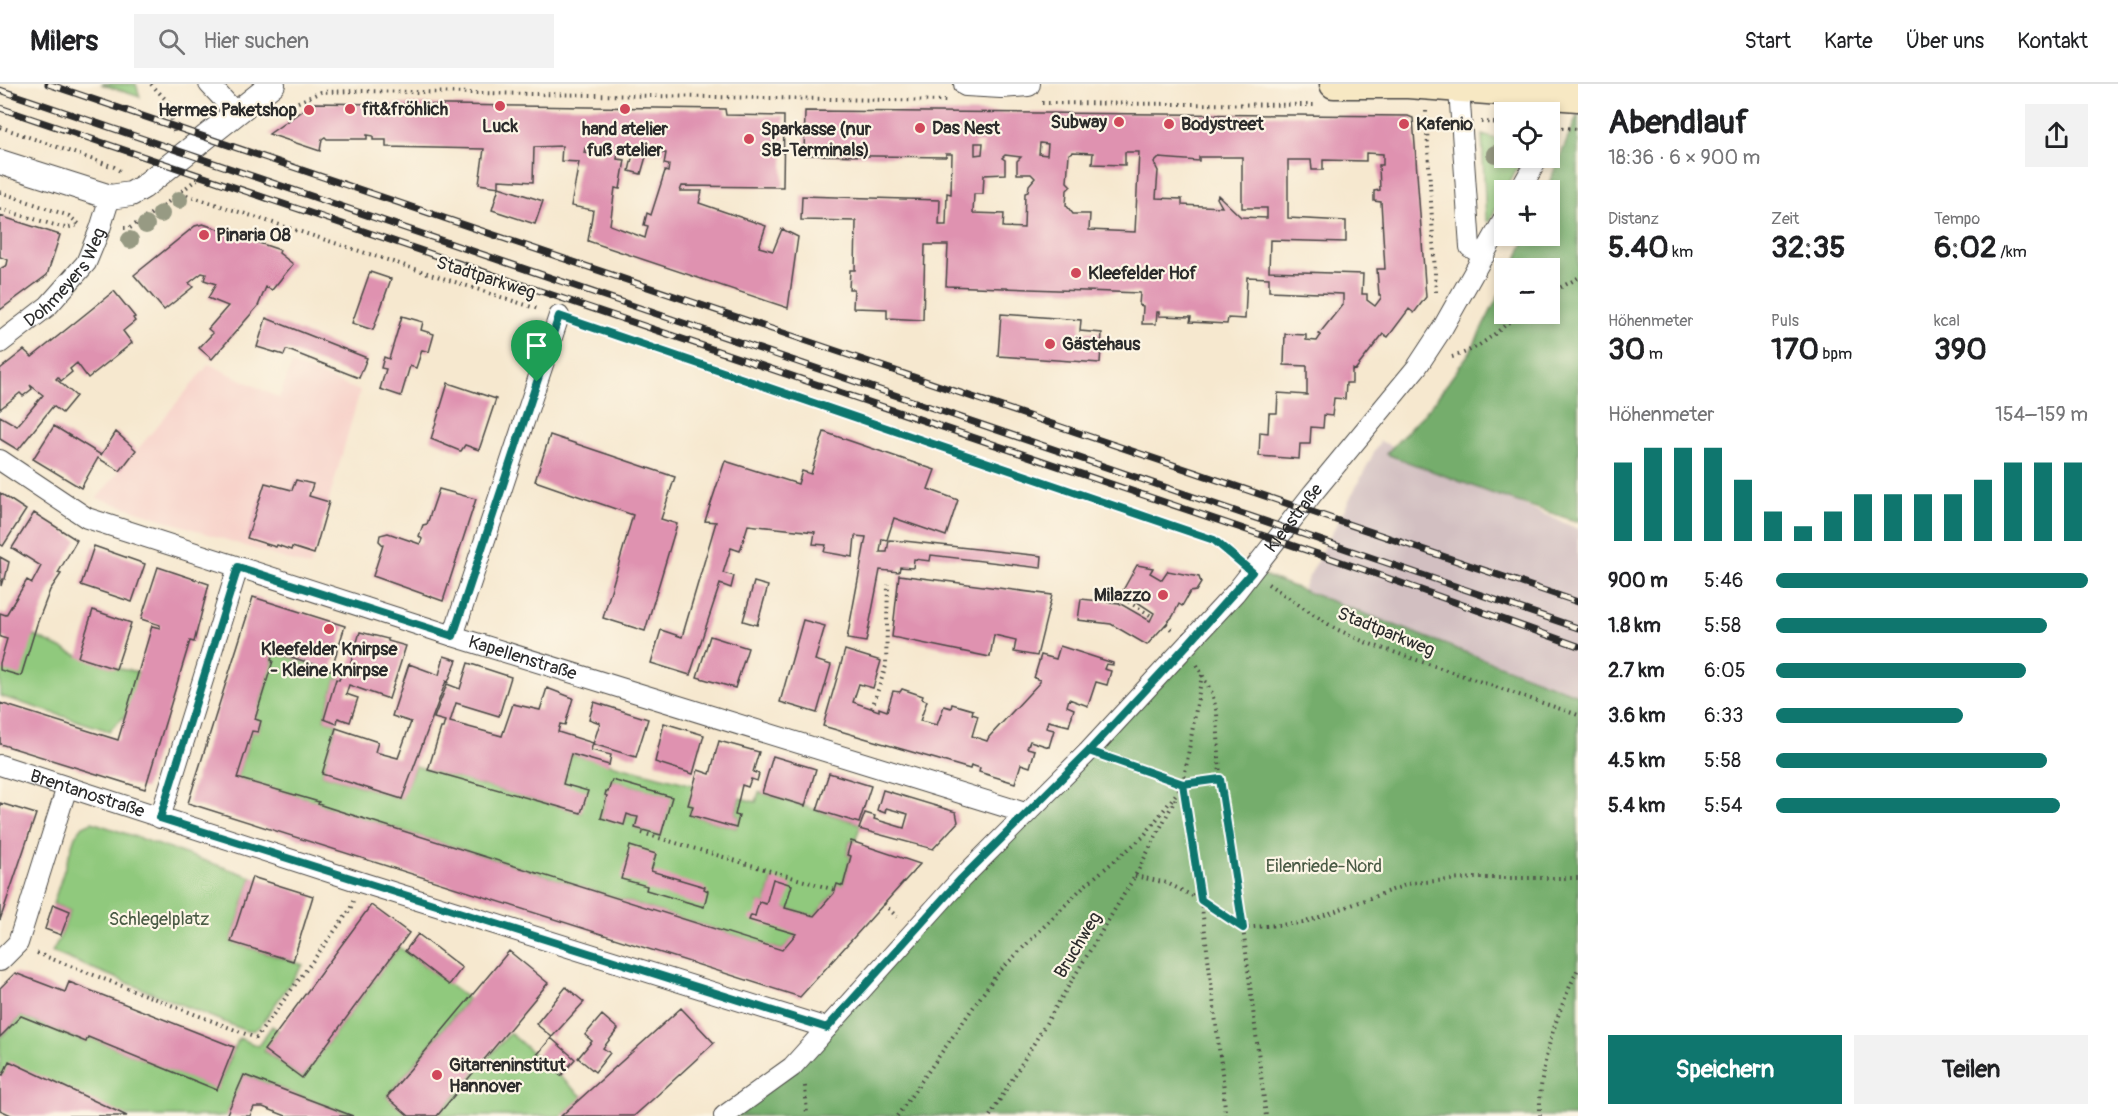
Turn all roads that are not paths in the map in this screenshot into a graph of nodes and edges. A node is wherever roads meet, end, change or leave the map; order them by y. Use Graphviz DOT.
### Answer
graph roads {
  1 [pos="209,84"];
  2 [pos="273,84"];
  3 [pos="1460,89"];
  4 [pos="960,93"];
  5 [pos="1034,94"];
  6 [pos="1327,95"];
  7 [pos="1558,97"];
  8 [pos="236,113"];
  9 [pos="0,162"];
  10 [pos="110,197"];
  11 [pos="1494,238"];
  12 [pos="1484,256"];
  13 [pos="559,316"];
  14 [pos="0,343"];
  15 [pos="0,460"];
  16 [pos="238,567"];
  17 [pos="453,636"];
  18 [pos="0,765"];
  19 [pos="67,787"];
  20 [pos="1025,813"];
  21 [pos="160,818"];
  22 [pos="0,961"];
  23 [pos="827,1028"];
  24 [pos="724,1116"];
  1 -- 8 [label="street"];
  2 -- 8 [label="street"];
  3 -- 6 [label="main road"];
  3 -- 7 [label="main road"];
  3 -- 12 [label="street"];
  4 -- 5 [label="street"];
  8 -- 10 [label="street"];
  9 -- 10 [label="street"];
  10 -- 14 [label="street, Dohmeyers Weg"];
  11 -- 12 [label="street, Kleestraße"];
  12 -- 20 [label="street, Kleestraße"];
  13 -- 17 [label="street"];
  15 -- 16 [label="street, Kapellenstraße"];
  16 -- 17 [label="street, Kapellenstraße"];
  16 -- 21 [label="street"];
  17 -- 20 [label="street, Kapellenstraße"];
  18 -- 19 [label="street, Brentanostraße"];
  19 -- 21 [label="street, Brentanostraße"];
  19 -- 22 [label="street"];
  20 -- 23 [label="street, Kleestraße"];
  21 -- 23 [label="street, Brentanostraße"];
  23 -- 24 [label="street, Kleestraße"];
}
